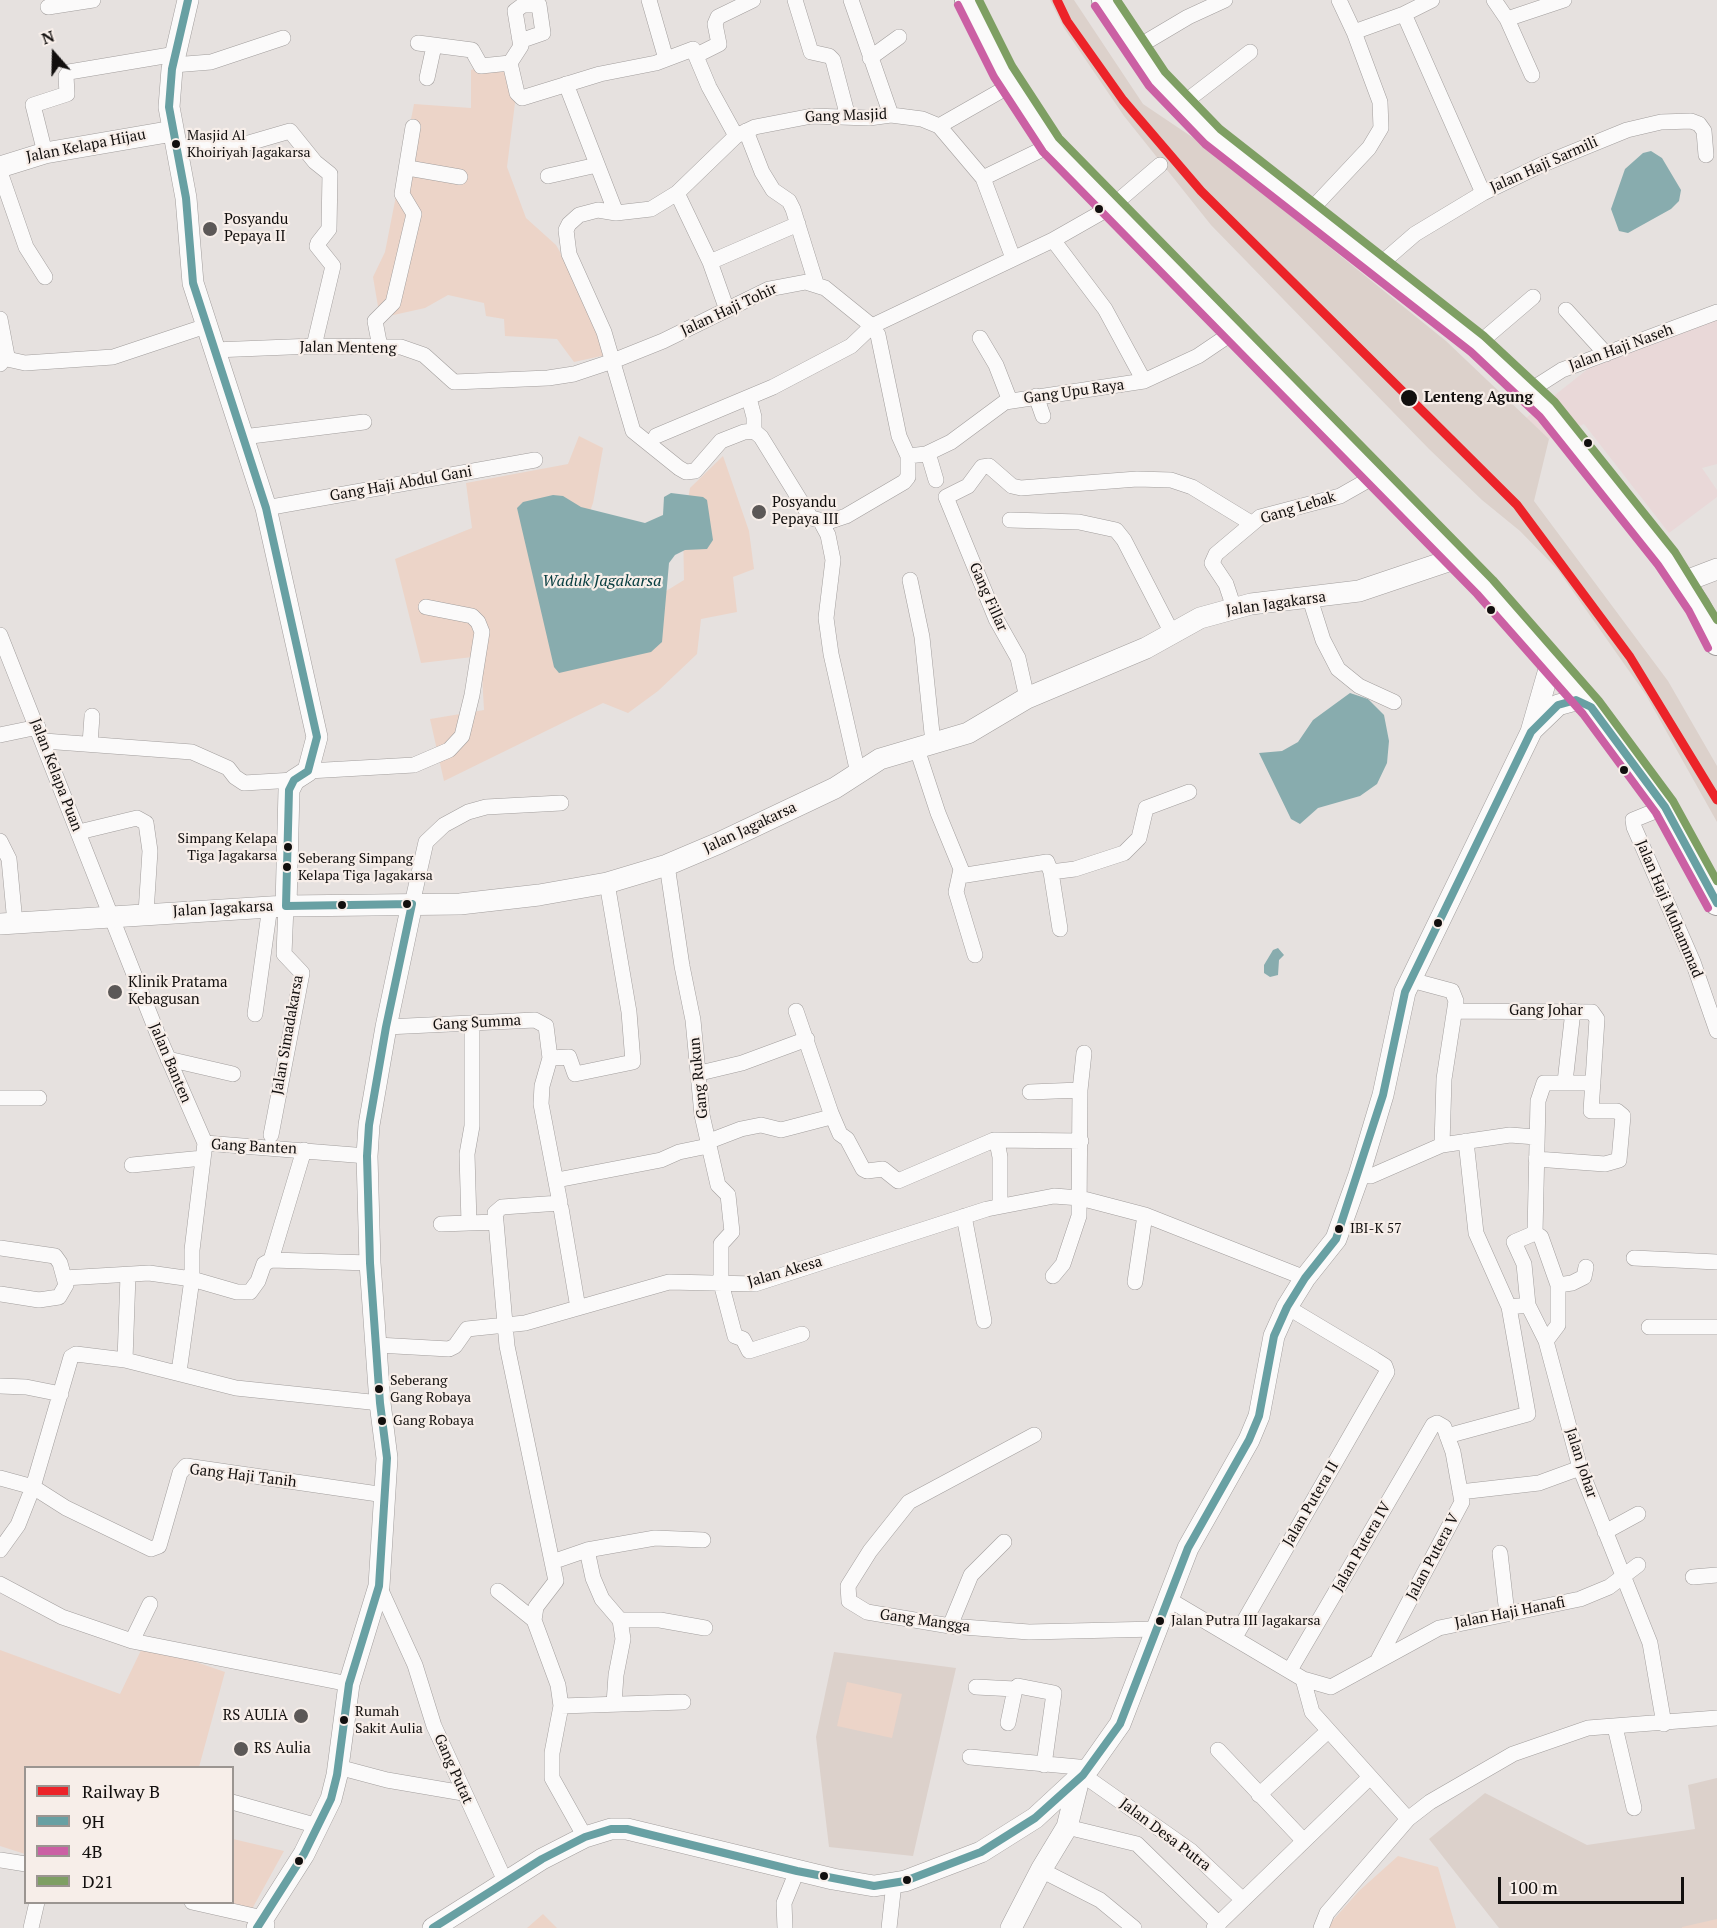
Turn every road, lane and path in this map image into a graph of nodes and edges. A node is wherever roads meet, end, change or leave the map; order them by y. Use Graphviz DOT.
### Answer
graph roads {
  1 [pos="93,0"];
  2 [pos="188,0"];
  3 [pos="649,0"];
  4 [pos="795,0"];
  5 [pos="850,0"];
  6 [pos="967,0"];
  7 [pos="1104,0"];
  8 [pos="1225,0"];
  9 [pos="1339,0"];
  10 [pos="1432,0"];
  11 [pos="1494,0"];
  12 [pos="1564,0"];
  13 [pos="745,2"];
  14 [pos="48,7"];
  15 [pos="1404,14"];
  16 [pos="1507,19"];
  17 [pos="1354,32"];
  18 [pos="899,37"];
  19 [pos="283,38"];
  20 [pos="520,41"];
  21 [pos="1134,49"];
  22 [pos="1250,52"];
  23 [pos="697,55"];
  24 [pos="870,58"];
  25 [pos="666,59"];
  26 [pos="174,60"];
  27 [pos="510,63"];
  28 [pos="1532,75"];
  29 [pos="427,78"];
  30 [pos="566,84"];
  31 [pos="1011,85"];
  32 [pos="1181,105"];
  33 [pos="891,115"];
  34 [pos="848,117"];
  35 [pos="939,126"];
  36 [pos="413,127"];
  37 [pos="741,133"];
  38 [pos="175,139"];
  39 [pos="1051,146"];
  40 [pos="45,153"];
  41 [pos="1706,155"];
  42 [pos="597,165"];
  43 [pos="1160,165"];
  44 [pos="0,167"];
  45 [pos="408,168"];
  46 [pos="0,172"];
  47 [pos="548,176"];
  48 [pos="460,177"];
  49 [pos="983,178"];
  50 [pos="677,193"];
  51 [pos="1483,193"];
  52 [pos="1111,207"];
  53 [pos="616,213"];
  54 [pos="1308,213"];
  55 [pos="798,224"];
  56 [pos="1053,240"];
  57 [pos="1013,258"];
  58 [pos="710,262"];
  59 [pos="1377,267"];
  60 [pos="45,277"];
  61 [pos="816,284"];
  62 [pos="1533,297"];
  63 [pos="726,310"];
  64 [pos="1566,310"];
  65 [pos="1717,312"];
  66 [pos="0,319"];
  67 [pos="206,326"];
  68 [pos="872,326"];
  69 [pos="1235,331"];
  70 [pos="980,338"];
  71 [pos="1478,344"];
  72 [pos="314,346"];
  73 [pos="380,347"];
  74 [pos="214,350"];
  75 [pos="1606,354"];
  76 [pos="613,361"];
  77 [pos="3,362"];
  78 [pos="1144,381"];
  79 [pos="1529,391"];
  80 [pos="1036,396"];
  81 [pos="749,398"];
  82 [pos="1010,401"];
  83 [pos="1043,416"];
  84 [pos="364,422"];
  85 [pos="754,431"];
  86 [pos="656,435"];
  87 [pos="243,437"];
  88 [pos="928,453"];
  89 [pos="908,456"];
  90 [pos="535,460"];
  91 [pos="1377,474"];
  92 [pos="936,480"];
  93 [pos="266,508"];
  94 [pos="1010,520"];
  95 [pos="821,522"];
  96 [pos="1251,523"];
  97 [pos="1457,558"];
  98 [pos="1717,569"];
  99 [pos="910,580"];
  100 [pos="1683,582"];
  101 [pos="1310,599"];
  102 [pos="426,607"];
  103 [pos="1234,608"];
  104 [pos="1172,633"];
  105 [pos="0,635"];
  106 [pos="1717,643"];
  107 [pos="1552,659"];
  108 [pos="1027,698"];
  109 [pos="1394,702"];
  110 [pos="1591,707"];
  111 [pos="92,716"];
  112 [pos="1531,732"];
  113 [pos="41,734"];
  114 [pos="0,735"];
  115 [pos="90,744"];
  116 [pos="925,746"];
  117 [pos="858,773"];
  118 [pos="301,775"];
  119 [pos="1189,792"];
  120 [pos="561,803"];
  121 [pos="1665,807"];
  122 [pos="79,832"];
  123 [pos="0,841"];
  124 [pos="668,865"];
  125 [pos="1051,872"];
  126 [pos="960,876"];
  127 [pos="607,883"];
  128 [pos="1717,903"];
  129 [pos="412,904"];
  130 [pos="278,906"];
  131 [pos="146,913"];
  132 [pos="110,915"];
  133 [pos="7,923"];
  134 [pos="1060,929"];
  135 [pos="975,955"];
  136 [pos="1411,980"];
  137 [pos="796,1011"];
  138 [pos="1455,1011"];
  139 [pos="1573,1011"];
  140 [pos="255,1014"];
  141 [pos="472,1024"];
  142 [pos="386,1028"];
  143 [pos="1717,1031"];
  144 [pos="807,1039"];
  145 [pos="1084,1053"];
  146 [pos="550,1058"];
  147 [pos="168,1059"];
  148 [pos="700,1073"];
  149 [pos="233,1074"];
  150 [pos="1565,1082"];
  151 [pos="1593,1083"];
  152 [pos="1080,1090"];
  153 [pos="1030,1092"];
  154 [pos="0,1098"];
  155 [pos="39,1098"];
  156 [pos="831,1113"];
  157 [pos="271,1135"];
  158 [pos="1536,1137"];
  159 [pos="994,1140"];
  160 [pos="1081,1141"];
  161 [pos="1466,1141"];
  162 [pos="708,1144"];
  163 [pos="1442,1145"];
  164 [pos="204,1150"];
  165 [pos="304,1150"];
  166 [pos="367,1156"];
  167 [pos="1536,1159"];
  168 [pos="132,1165"];
  169 [pos="1359,1175"];
  170 [pos="556,1180"];
  171 [pos="1080,1198"];
  172 [pos="1000,1205"];
  173 [pos="561,1208"];
  174 [pos="1145,1215"];
  175 [pos="964,1216"];
  176 [pos="496,1222"];
  177 [pos="441,1224"];
  178 [pos="469,1224"];
  179 [pos="1535,1233"];
  180 [pos="0,1248"];
  181 [pos="1634,1258"];
  182 [pos="271,1260"];
  183 [pos="1717,1262"];
  184 [pos="370,1263"];
  185 [pos="1586,1267"];
  186 [pos="128,1275"];
  187 [pos="1053,1276"];
  188 [pos="64,1278"];
  189 [pos="1305,1278"];
  190 [pos="192,1279"];
  191 [pos="1135,1282"];
  192 [pos="721,1283"];
  193 [pos="1558,1285"];
  194 [pos="0,1294"];
  195 [pos="1528,1305"];
  196 [pos="1287,1307"];
  197 [pos="1509,1307"];
  198 [pos="578,1308"];
  199 [pos="984,1321"];
  200 [pos="504,1326"];
  201 [pos="1648,1327"];
  202 [pos="1717,1327"];
  203 [pos="802,1334"];
  204 [pos="1546,1341"];
  205 [pos="377,1345"];
  206 [pos="126,1360"];
  207 [pos="179,1372"];
  208 [pos="0,1386"];
  209 [pos="61,1394"];
  210 [pos="380,1403"];
  211 [pos="1034,1436"];
  212 [pos="1447,1436"];
  213 [pos="1580,1468"];
  214 [pos="0,1478"];
  215 [pos="33,1487"];
  216 [pos="1460,1492"];
  217 [pos="385,1495"];
  218 [pos="1638,1514"];
  219 [pos="1605,1532"];
  220 [pos="703,1540"];
  221 [pos="1004,1542"];
  222 [pos="0,1550"];
  223 [pos="586,1551"];
  224 [pos="1500,1553"];
  225 [pos="552,1562"];
  226 [pos="1638,1565"];
  227 [pos="1717,1575"];
  228 [pos="1621,1577"];
  229 [pos="1693,1577"];
  230 [pos="0,1584"];
  231 [pos="379,1586"];
  232 [pos="498,1591"];
  233 [pos="1168,1599"];
  234 [pos="150,1604"];
  235 [pos="535,1613"];
  236 [pos="1507,1614"];
  237 [pos="620,1620"];
  238 [pos="950,1626"];
  239 [pos="705,1628"];
  240 [pos="1157,1629"];
  241 [pos="1235,1637"];
  242 [pos="132,1641"];
  243 [pos="1379,1658"];
  244 [pos="1297,1674"];
  245 [pos="350,1684"];
  246 [pos="976,1687"];
  247 [pos="1015,1689"];
  248 [pos="683,1702"];
  249 [pos="614,1704"];
  250 [pos="561,1706"];
  251 [pos="1717,1718"];
  252 [pos="1008,1723"];
  253 [pos="1664,1724"];
  254 [pos="1615,1726"];
  255 [pos="1327,1732"];
  256 [pos="1218,1750"];
  257 [pos="970,1757"];
  258 [pos="1044,1765"];
  259 [pos="338,1767"];
  260 [pos="1084,1774"];
  261 [pos="1369,1778"];
  262 [pos="463,1793"];
  263 [pos="1259,1795"];
  264 [pos="234,1803"];
  265 [pos="1634,1808"];
  266 [pos="1039,1814"];
  267 [pos="1404,1815"];
  268 [pos="318,1826"];
  269 [pos="1065,1832"];
  270 [pos="585,1837"];
  271 [pos="1303,1840"];
  272 [pos="0,1860"];
  273 [pos="24,1864"];
  274 [pos="1041,1869"];
  275 [pos="797,1871"];
  276 [pos="506,1883"];
  277 [pos="894,1883"];
  278 [pos="1243,1900"];
  279 [pos="37,1904"];
  280 [pos="198,1904"];
  281 [pos="263,1925"];
  282 [pos="1216,1926"];
  283 [pos="31,1928"];
  284 [pos="433,1928"];
  285 [pos="785,1928"];
  286 [pos="889,1928"];
  287 [pos="1011,1928"];
  288 [pos="1134,1928"];
  289 [pos="1321,1928"];
  1 -- 14 [label="street"];
  2 -- 26 [label="main road"];
  3 -- 25 [label="street"];
  4 -- 34 [label="street"];
  5 -- 24 [label="street"];
  6 -- 31 [label="main road"];
  7 -- 21 [label="main road"];
  8 -- 21 [label="street"];
  9 -- 17 [label="street"];
  10 -- 15 [label="street"];
  11 -- 16 [label="street"];
  12 -- 16 [label="street"];
  13 -- 23 [label="street"];
  15 -- 17 [label="street"];
  15 -- 51 [label="street"];
  16 -- 28 [label="street"];
  17 -- 54 [label="street"];
  18 -- 24 [label="street"];
  19 -- 26 [label="street"];
  20 -- 27 [label="street"];
  21 -- 32 [label="main road"];
  22 -- 32 [label="street"];
  23 -- 25 [label="street"];
  23 -- 37 [label="street"];
  24 -- 33 [label="street"];
  25 -- 30 [label="street"];
  26 -- 38 [label="main road"];
  26 -- 40 [label="street"];
  27 -- 29 [label="street"];
  27 -- 30 [label="street"];
  30 -- 42 [label="street"];
  31 -- 35 [label="street"];
  31 -- 39 [label="main road"];
  32 -- 54 [label="main road"];
  33 -- 34 [label="street, Gang Masjid"];
  33 -- 35 [label="street, Gang Masjid"];
  34 -- 37 [label="street, Gang Masjid"];
  35 -- 49 [label="street"];
  36 -- 45 [label="street"];
  37 -- 50 [label="street, Gang Masjid"];
  37 -- 55 [label="street"];
  38 -- 40 [label="main road, Jalan Kelapa Hijau"];
  38 -- 67 [label="main road"];
  38 -- 72 [label="street"];
  39 -- 49 [label="street"];
  39 -- 52 [label="main road"];
  40 -- 44 [label="main road, Jalan Kelapa Hijau"];
  41 -- 51 [label="street, Jalan Haji Sarmili"];
  42 -- 47 [label="street"];
  42 -- 53 [label="street"];
  43 -- 52 [label="street"];
  45 -- 48 [label="street"];
  45 -- 73 [label="street"];
  46 -- 60 [label="street"];
  49 -- 57 [label="street"];
  50 -- 53 [label="street, Gang Masjid"];
  50 -- 58 [label="street"];
  51 -- 59 [label="street, Jalan Haji Sarmili"];
  52 -- 56 [label="street"];
  52 -- 69 [label="main road"];
  53 -- 76 [label="street, Gang Masjid"];
  54 -- 59 [label="main road"];
  55 -- 58 [label="street"];
  55 -- 61 [label="street"];
  56 -- 57 [label="street"];
  56 -- 78 [label="street"];
  57 -- 68 [label="street"];
  58 -- 63 [label="street"];
  59 -- 71 [label="main road"];
  61 -- 63 [label="street, Jalan Haji Tohir"];
  61 -- 68 [label="street"];
  62 -- 71 [label="street"];
  63 -- 76 [label="street, Jalan Haji Tohir"];
  64 -- 75 [label="street"];
  65 -- 75 [label="street, Jalan Haji Naseh"];
  66 -- 77 [label="street"];
  67 -- 74 [label="main road"];
  67 -- 77 [label="street"];
  68 -- 81 [label="street"];
  68 -- 89 [label="street"];
  69 -- 78 [label="street, Gang Upu Raya"];
  69 -- 91 [label="main road"];
  70 -- 82 [label="street"];
  71 -- 79 [label="main road"];
  72 -- 73 [label="street, Jalan Menteng"];
  72 -- 74 [label="street, Jalan Menteng"];
  73 -- 76 [label="street, Jalan Menteng"];
  74 -- 87 [label="main road"];
  75 -- 79 [label="street, Jalan Haji Naseh"];
  76 -- 85 [label="street"];
  78 -- 80 [label="street, Gang Upu Raya"];
  79 -- 100 [label="main road"];
  80 -- 82 [label="street, Gang Upu Raya"];
  80 -- 83 [label="street"];
  81 -- 85 [label="street"];
  81 -- 86 [label="street"];
  82 -- 88 [label="street, Gang Upu Raya"];
  84 -- 87 [label="street"];
  85 -- 95 [label="street"];
  87 -- 93 [label="main road"];
  88 -- 89 [label="street, Gang Upu Raya"];
  88 -- 92 [label="street"];
  89 -- 95 [label="street"];
  90 -- 93 [label="street, Gang Haji Abdul Gani"];
  91 -- 96 [label="street, Gang Lebak"];
  91 -- 97 [label="main road"];
  93 -- 118 [label="main road"];
  94 -- 104 [label="street"];
  95 -- 117 [label="street"];
  96 -- 103 [label="street, Gang Lebak"];
  96 -- 108 [label="street, Gang Fillar"];
  97 -- 101 [label="main road, Jalan Jagakarsa"];
  97 -- 107 [label="main road"];
  98 -- 100 [label="main road"];
  99 -- 116 [label="street"];
  100 -- 106 [label="main road"];
  101 -- 103 [label="main road, Jalan Jagakarsa"];
  101 -- 109 [label="street"];
  102 -- 118 [label="street"];
  103 -- 104 [label="main road, Jalan Jagakarsa"];
  104 -- 108 [label="main road, Jalan Jagakarsa"];
  105 -- 113 [label="street, Jalan Kelapa Puan"];
  107 -- 110 [label="main road"];
  107 -- 112 [label="main road"];
  108 -- 116 [label="main road, Jalan Jagakarsa"];
  110 -- 112 [label="main road"];
  110 -- 121 [label="main road"];
  111 -- 115 [label="street"];
  112 -- 136 [label="main road"];
  113 -- 114 [label="street"];
  113 -- 115 [label="street"];
  113 -- 122 [label="street, Jalan Kelapa Puan"];
  115 -- 118 [label="street"];
  116 -- 117 [label="main road, Jalan Jagakarsa"];
  116 -- 126 [label="street"];
  117 -- 124 [label="main road, Jalan Jagakarsa"];
  118 -- 130 [label="main road"];
  119 -- 125 [label="street"];
  120 -- 129 [label="street"];
  121 -- 128 [label="main road"];
  121 -- 143 [label="street, Jalan Haji Muhammad"];
  122 -- 131 [label="street"];
  122 -- 132 [label="street, Jalan Kelapa Puan"];
  123 -- 133 [label="street"];
  124 -- 127 [label="main road, Jalan Jagakarsa"];
  124 -- 148 [label="street, Gang Rukun"];
  125 -- 126 [label="street"];
  125 -- 134 [label="street"];
  126 -- 135 [label="street"];
  127 -- 129 [label="main road, Jalan Jagakarsa"];
  127 -- 146 [label="street"];
  129 -- 130 [label="main road, Jalan Jagakarsa"];
  129 -- 142 [label="main road"];
  130 -- 131 [label="main road, Jalan Jagakarsa"];
  130 -- 140 [label="street"];
  130 -- 157 [label="street, Jalan Simadakarsa"];
  131 -- 132 [label="main road, Jalan Jagakarsa"];
  132 -- 133 [label="main road, Jalan Jagakarsa"];
  132 -- 147 [label="street, Jalan Banten"];
  136 -- 138 [label="street"];
  136 -- 169 [label="main road"];
  137 -- 144 [label="street"];
  138 -- 139 [label="street, Gang Johar"];
  138 -- 163 [label="street"];
  139 -- 150 [label="street"];
  139 -- 151 [label="street, Gang Johar"];
  141 -- 142 [label="street, Gang Summa"];
  141 -- 146 [label="street, Gang Summa"];
  141 -- 178 [label="street"];
  142 -- 166 [label="main road"];
  144 -- 148 [label="street"];
  144 -- 156 [label="street"];
  145 -- 152 [label="street"];
  146 -- 170 [label="street"];
  147 -- 149 [label="street"];
  147 -- 164 [label="street, Jalan Banten"];
  148 -- 162 [label="street, Gang Rukun"];
  150 -- 151 [label="street"];
  150 -- 158 [label="street"];
  151 -- 167 [label="street, Gang Johar"];
  152 -- 153 [label="street"];
  152 -- 160 [label="street"];
  154 -- 155 [label="street"];
  156 -- 159 [label="street"];
  156 -- 162 [label="street"];
  158 -- 161 [label="street"];
  158 -- 167 [label="street"];
  159 -- 160 [label="street"];
  159 -- 172 [label="street"];
  160 -- 171 [label="street"];
  161 -- 163 [label="street"];
  161 -- 197 [label="street"];
  162 -- 170 [label="street"];
  162 -- 192 [label="street, Gang Rukun"];
  163 -- 169 [label="street"];
  164 -- 165 [label="street, Gang Banten"];
  164 -- 168 [label="street"];
  164 -- 190 [label="street, Gang Banten"];
  165 -- 166 [label="street, Gang Banten"];
  165 -- 182 [label="street"];
  166 -- 184 [label="main road"];
  167 -- 179 [label="street"];
  169 -- 189 [label="main road"];
  170 -- 176 [label="street"];
  171 -- 172 [label="street, Jalan Akesa"];
  171 -- 174 [label="street, Jalan Akesa"];
  171 -- 187 [label="street"];
  172 -- 175 [label="street, Jalan Akesa"];
  173 -- 198 [label="street"];
  174 -- 189 [label="street, Jalan Akesa"];
  174 -- 191 [label="street"];
  175 -- 192 [label="street, Jalan Akesa"];
  175 -- 199 [label="street"];
  176 -- 178 [label="street"];
  176 -- 200 [label="street"];
  177 -- 178 [label="street"];
  179 -- 193 [label="street"];
  179 -- 195 [label="street"];
  180 -- 188 [label="street"];
  181 -- 183 [label="street"];
  182 -- 184 [label="street"];
  182 -- 190 [label="street"];
  184 -- 205 [label="main road"];
  185 -- 193 [label="street"];
  186 -- 188 [label="street"];
  186 -- 190 [label="street"];
  186 -- 206 [label="street"];
  188 -- 194 [label="street"];
  189 -- 196 [label="main road"];
  190 -- 207 [label="street, Gang Banten"];
  192 -- 198 [label="street, Jalan Akesa"];
  192 -- 203 [label="street, Gang Rukun"];
  193 -- 204 [label="street"];
  195 -- 197 [label="street"];
  195 -- 204 [label="street"];
  196 -- 233 [label="main road"];
  196 -- 241 [label="street, Jalan Putera II"];
  197 -- 212 [label="street"];
  198 -- 200 [label="street, Jalan Akesa"];
  200 -- 205 [label="street, Jalan Akesa"];
  200 -- 225 [label="street"];
  201 -- 202 [label="street"];
  204 -- 213 [label="street, Jalan Johar"];
  205 -- 210 [label="main road"];
  206 -- 207 [label="street"];
  206 -- 209 [label="street"];
  207 -- 210 [label="street"];
  208 -- 209 [label="street"];
  209 -- 215 [label="street"];
  210 -- 217 [label="main road"];
  211 -- 238 [label="street, Gang Mangga"];
  212 -- 216 [label="street, Jalan Putera V"];
  212 -- 244 [label="street, Jalan Putera IV"];
  213 -- 216 [label="street"];
  213 -- 219 [label="street, Jalan Johar"];
  214 -- 215 [label="street"];
  215 -- 217 [label="street, Gang Haji Tanih"];
  215 -- 222 [label="street"];
  216 -- 243 [label="street, Jalan Putera V"];
  217 -- 231 [label="main road"];
  218 -- 219 [label="street"];
  219 -- 228 [label="street, Jalan Johar"];
  220 -- 223 [label="street"];
  221 -- 238 [label="street"];
  223 -- 225 [label="street"];
  223 -- 237 [label="street"];
  224 -- 236 [label="street"];
  225 -- 235 [label="street"];
  226 -- 228 [label="street, Jalan Haji Hanafi"];
  227 -- 229 [label="street"];
  228 -- 236 [label="street, Jalan Haji Hanafi"];
  228 -- 253 [label="street, Jalan Johar"];
  230 -- 242 [label="street"];
  231 -- 245 [label="main road"];
  231 -- 262 [label="street, Gang Putat"];
  232 -- 235 [label="street"];
  233 -- 240 [label="main road"];
  233 -- 241 [label="street, Jalan Haji Hanafi"];
  234 -- 242 [label="street"];
  235 -- 250 [label="street"];
  236 -- 243 [label="street, Jalan Haji Hanafi"];
  237 -- 239 [label="street"];
  237 -- 249 [label="street"];
  238 -- 240 [label="street, Gang Mangga"];
  240 -- 260 [label="main road"];
  241 -- 244 [label="street, Jalan Haji Hanafi"];
  242 -- 245 [label="street"];
  243 -- 244 [label="street, Jalan Haji Hanafi"];
  244 -- 255 [label="street"];
  245 -- 259 [label="main road"];
  246 -- 247 [label="street"];
  247 -- 252 [label="street"];
  247 -- 258 [label="street"];
  248 -- 249 [label="street"];
  249 -- 250 [label="street"];
  250 -- 270 [label="street"];
  251 -- 253 [label="street"];
  253 -- 254 [label="street"];
  254 -- 265 [label="street"];
  254 -- 267 [label="street"];
  255 -- 261 [label="street"];
  255 -- 263 [label="street"];
  256 -- 263 [label="street"];
  257 -- 258 [label="street"];
  258 -- 260 [label="street"];
  259 -- 262 [label="street"];
  259 -- 268 [label="main road"];
  260 -- 266 [label="main road"];
  260 -- 269 [label="main road"];
  260 -- 278 [label="street, Jalan Desa Putra"];
  261 -- 267 [label="street"];
  261 -- 271 [label="street, Jalan Desa Putra"];
  262 -- 276 [label="street, Gang Putat"];
  263 -- 271 [label="street"];
  264 -- 268 [label="street"];
  266 -- 269 [label="main road"];
  266 -- 277 [label="main road"];
  267 -- 289 [label="street"];
  268 -- 281 [label="main road"];
  269 -- 274 [label="main road"];
  269 -- 282 [label="street, Jalan Desa Putra"];
  270 -- 275 [label="main road"];
  270 -- 276 [label="main road"];
  271 -- 278 [label="street, Jalan Desa Putra"];
  272 -- 273 [label="street"];
  274 -- 287 [label="main road"];
  274 -- 288 [label="street"];
  275 -- 277 [label="main road"];
  275 -- 285 [label="street"];
  276 -- 284 [label="main road"];
  277 -- 286 [label="street"];
  278 -- 282 [label="street, Jalan Desa Putra"];
  279 -- 283 [label="street"];
  280 -- 281 [label="street"];
}
